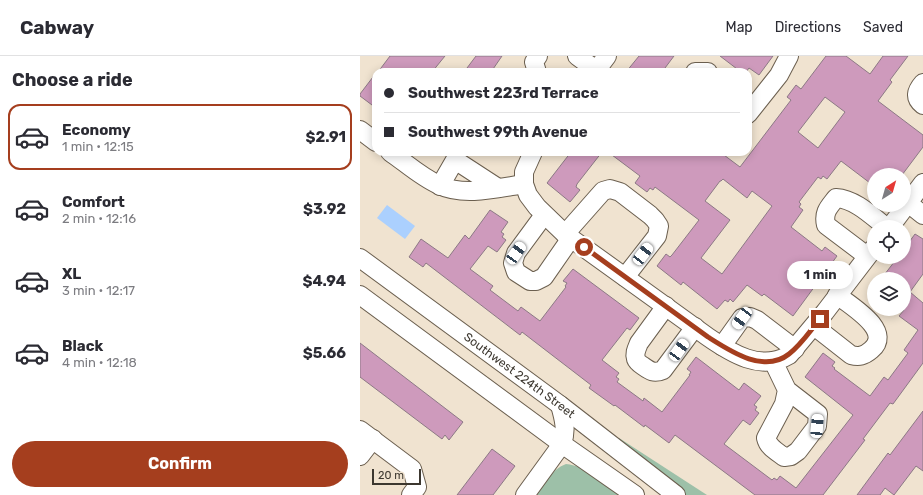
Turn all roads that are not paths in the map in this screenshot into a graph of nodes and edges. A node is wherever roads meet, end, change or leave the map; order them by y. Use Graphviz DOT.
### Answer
graph roads {
  1 [pos="538,56"];
  2 [pos="577,56"];
  3 [pos="607,56"];
  4 [pos="789,56"];
  5 [pos="536,68"];
  6 [pos="591,68"];
  7 [pos="597,68"];
  8 [pos="923,83"];
  9 [pos="752,105"];
  10 [pos="923,105"];
  11 [pos="360,130"];
  12 [pos="372,139"];
  13 [pos="395,156"];
  14 [pos="531,156"];
  15 [pos="923,183"];
  16 [pos="524,184"];
  17 [pos="440,186"];
  18 [pos="498,188"];
  19 [pos="911,199"];
  20 [pos="911,205"];
  21 [pos="544,215"];
  22 [pos="923,215"];
  23 [pos="877,220"];
  24 [pos="568,236"];
  25 [pos="867,250"];
  26 [pos="867,257"];
  27 [pos="360,258"];
  28 [pos="625,277"];
  29 [pos="360,295"];
  30 [pos="838,295"];
  31 [pos="666,306"];
  32 [pos="814,326"];
  33 [pos="695,327"];
  34 [pos="722,346"];
  35 [pos="795,349"];
  36 [pos="773,361"];
  37 [pos="787,390"];
  38 [pos="560,406"];
  39 [pos="366,435"];
  40 [pos="562,444"];
  41 [pos="360,456"];
  42 [pos="411,495"];
  43 [pos="525,495"];
  44 [pos="635,495"];
  45 [pos="676,495"];
  1 -- 5 [label="street"];
  2 -- 6 [label="street"];
  3 -- 7 [label="street"];
  4 -- 9 [label="street"];
  8 -- 10 [label="street"];
  11 -- 12 [label="street"];
  13 -- 17 [label="street"];
  14 -- 16 [label="street"];
  15 -- 19 [label="street"];
  16 -- 18 [label="street"];
  16 -- 21 [label="street"];
  17 -- 18 [label="street"];
  17 -- 18 [label="street"];
  20 -- 22 [label="street"];
  21 -- 24 [label="street"];
  21 -- 24 [label="street"];
  23 -- 25 [label="street"];
  24 -- 28 [label="street"];
  24 -- 28 [label="street"];
  26 -- 30 [label="street"];
  27 -- 38 [label="street, Southwest 224th Street"];
  28 -- 31 [label="street"];
  29 -- 40 [label="street"];
  30 -- 32 [label="street"];
  30 -- 32 [label="street"];
  31 -- 33 [label="street"];
  31 -- 33 [label="street"];
  32 -- 35 [label="street"];
  33 -- 34 [label="street"];
  34 -- 35 [label="street"];
  34 -- 36 [label="street"];
  35 -- 36 [label="street"];
  36 -- 37 [label="street"];
  38 -- 40 [label="street"];
  38 -- 45 [label="street, Southwest 224th Street"];
  39 -- 41 [label="street"];
  39 -- 42 [label="street"];
  40 -- 43 [label="street"];
  40 -- 44 [label="street"];
}
